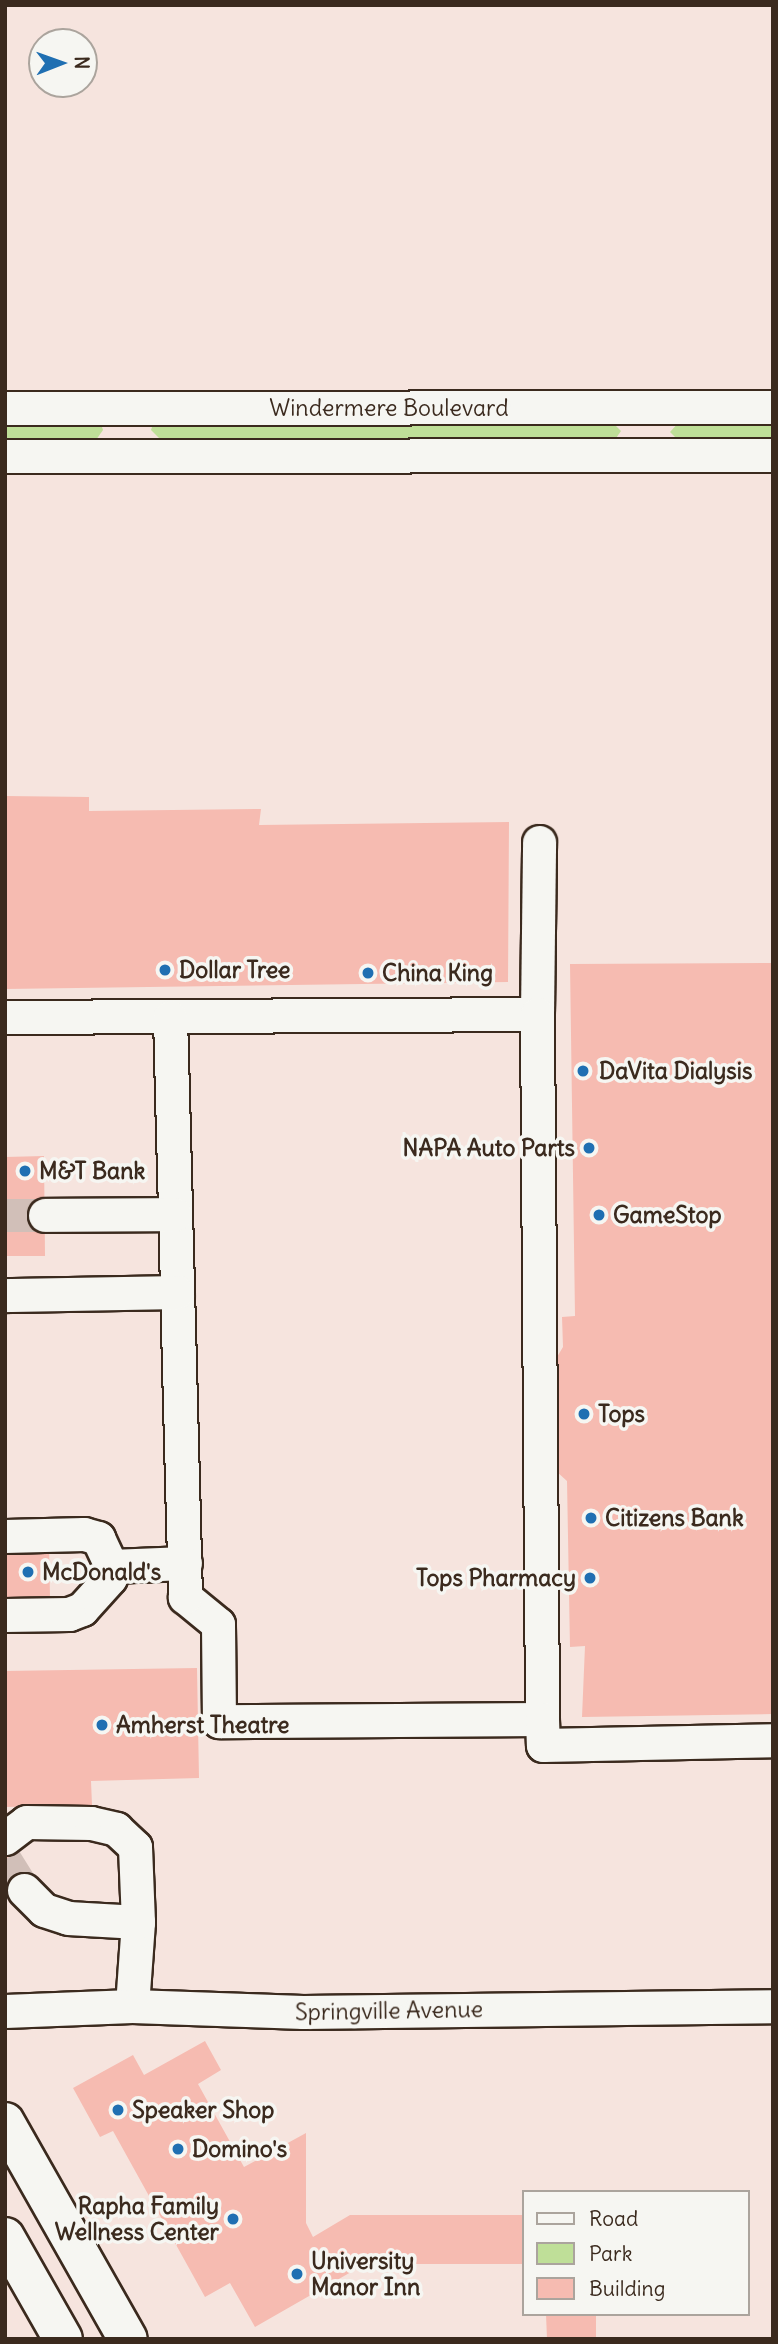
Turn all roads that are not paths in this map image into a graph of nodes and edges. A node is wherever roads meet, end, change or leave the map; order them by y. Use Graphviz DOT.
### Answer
graph roads {
  1 [pos="773,407"];
  2 [pos="5,408"];
  3 [pos="125,408"];
  4 [pos="642,408"];
  5 [pos="125,455"];
  6 [pos="643,455"];
  7 [pos="773,455"];
  8 [pos="5,456"];
  9 [pos="539,842"];
  10 [pos="537,1014"];
  11 [pos="5,1017"];
  12 [pos="170,1017"];
  13 [pos="175,1214"];
  14 [pos="45,1215"];
  15 [pos="177,1292"];
  16 [pos="5,1295"];
  17 [pos="5,1536"];
  18 [pos="185,1563"];
  19 [pos="111,1566"];
  20 [pos="5,1615"];
  21 [pos="542,1719"];
  22 [pos="773,1740"];
  23 [pos="5,1838"];
  24 [pos="24,1890"];
  25 [pos="138,1922"];
  26 [pos="132,2006"];
  27 [pos="773,2006"];
  28 [pos="5,2011"];
  29 [pos="5,2122"];
  30 [pos="5,2237"];
  31 [pos="63,2339"];
  32 [pos="128,2339"];
  1 -- 4 [label="street, Windermere Boulevard"];
  2 -- 3 [label="street, Windermere Boulevard"];
  3 -- 4 [label="street, Windermere Boulevard"];
  3 -- 5 [label="street"];
  4 -- 6 [label="street"];
  5 -- 6 [label="street, Windermere Boulevard"];
  5 -- 8 [label="street, Windermere Boulevard"];
  6 -- 7 [label="street, Windermere Boulevard"];
  9 -- 10 [label="street"];
  10 -- 12 [label="street"];
  10 -- 21 [label="street"];
  11 -- 12 [label="street"];
  12 -- 13 [label="street"];
  13 -- 14 [label="street"];
  13 -- 15 [label="street"];
  15 -- 16 [label="street"];
  15 -- 18 [label="street"];
  17 -- 19 [label="street"];
  18 -- 19 [label="street"];
  18 -- 21 [label="street"];
  19 -- 20 [label="street"];
  21 -- 22 [label="street"];
  23 -- 25 [label="street"];
  24 -- 25 [label="street"];
  25 -- 26 [label="street"];
  26 -- 27 [label="street, Springville Avenue"];
  26 -- 28 [label="street, Springville Avenue"];
  29 -- 32 [label="main road"];
  30 -- 31 [label="main road"];
}
